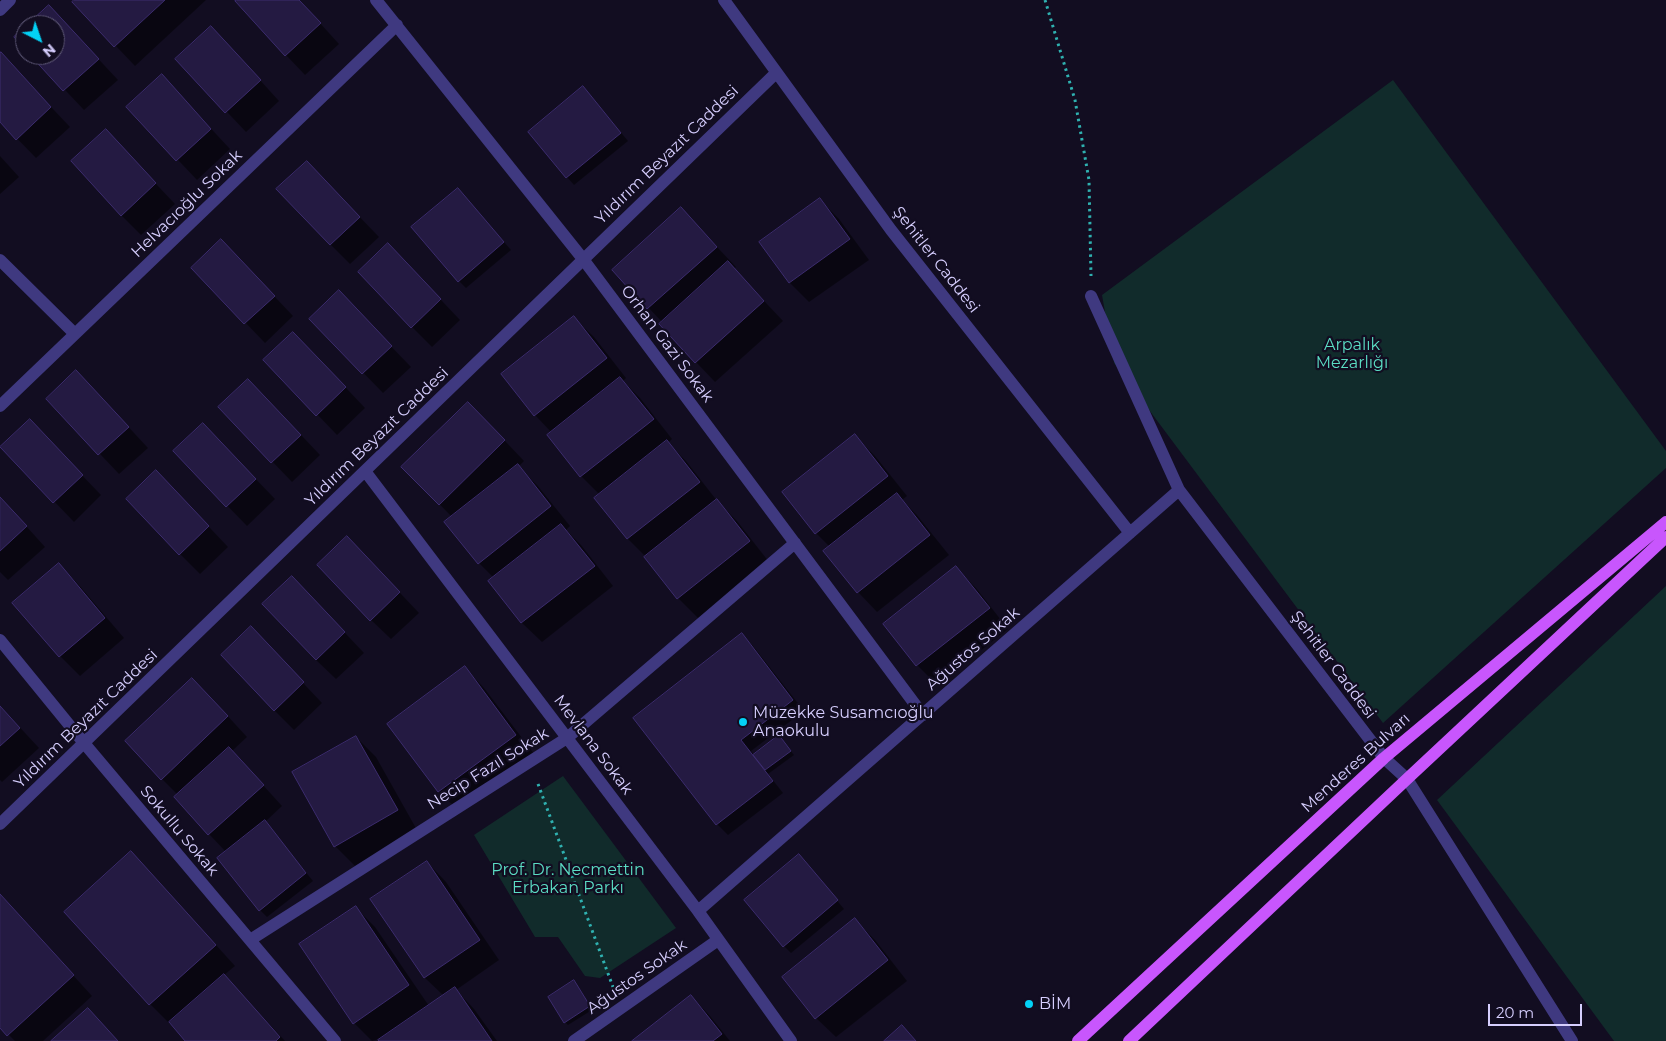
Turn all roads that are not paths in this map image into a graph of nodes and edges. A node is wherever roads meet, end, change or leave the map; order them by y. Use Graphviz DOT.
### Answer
graph roads {
  1 [pos="10,0"];
  2 [pos="376,0"];
  3 [pos="724,0"];
  4 [pos="0,10"];
  5 [pos="397,25"];
  6 [pos="776,72"];
  7 [pos="0,260"];
  8 [pos="583,260"];
  9 [pos="1091,296"];
  10 [pos="75,334"];
  11 [pos="0,406"];
  12 [pos="365,471"];
  13 [pos="1179,490"];
  14 [pos="1666,522"];
  15 [pos="1130,533"];
  16 [pos="1666,537"];
  17 [pos="795,543"];
  18 [pos="0,640"];
  19 [pos="923,715"];
  20 [pos="567,738"];
  21 [pos="84,743"];
  22 [pos="1384,758"];
  23 [pos="1407,779"];
  24 [pos="0,824"];
  25 [pos="698,912"];
  26 [pos="250,940"];
  27 [pos="718,940"];
  28 [pos="335,1041"];
  29 [pos="574,1041"];
  30 [pos="791,1041"];
  31 [pos="1078,1041"];
  32 [pos="1129,1041"];
  33 [pos="1572,1041"];
  1 -- 4 [label="street"];
  2 -- 5 [label="street, Orhan Gazi Sokak"];
  3 -- 6 [label="street, Şehitler Caddesi"];
  5 -- 8 [label="street, Orhan Gazi Sokak"];
  5 -- 10 [label="street, Helvacıoğlu Sokak"];
  6 -- 8 [label="street, Yıldırım Beyazıt Caddesi"];
  6 -- 15 [label="street, Şehitler Caddesi"];
  7 -- 10 [label="street"];
  8 -- 12 [label="street, Yıldırım Beyazıt Caddesi"];
  8 -- 17 [label="street, Orhan Gazi Sokak"];
  9 -- 13 [label="street, Şehitler Caddesi"];
  10 -- 11 [label="street, Helvacıoğlu Sokak"];
  12 -- 20 [label="street, Mevlana Sokak"];
  12 -- 21 [label="street, Yıldırım Beyazıt Caddesi"];
  13 -- 15 [label="street, Ağustos Sokak"];
  13 -- 22 [label="street, Şehitler Caddesi"];
  14 -- 22 [label="main road, Menderes Bulvarı"];
  15 -- 19 [label="street, Ağustos Sokak"];
  16 -- 23 [label="main road"];
  17 -- 19 [label="street, Orhan Gazi Sokak"];
  17 -- 20 [label="street, Necip Fazıl Sokak"];
  18 -- 21 [label="street, Sokullu Sokak"];
  19 -- 25 [label="street, Ağustos Sokak"];
  20 -- 25 [label="street, Mevlana Sokak"];
  20 -- 26 [label="street, Necip Fazıl Sokak"];
  21 -- 24 [label="street, Yıldırım Beyazıt Caddesi"];
  21 -- 26 [label="street, Sokullu Sokak"];
  22 -- 23 [label="street, Şehitler Caddesi"];
  22 -- 31 [label="main road, Menderes Bulvarı"];
  23 -- 32 [label="main road"];
  23 -- 33 [label="street, Şehitler Caddesi"];
  25 -- 27 [label="street, Mevlana Sokak"];
  26 -- 28 [label="street, Sokullu Sokak"];
  27 -- 29 [label="street, Ağustos Sokak"];
  27 -- 30 [label="street, Mevlana Sokak"];
}
